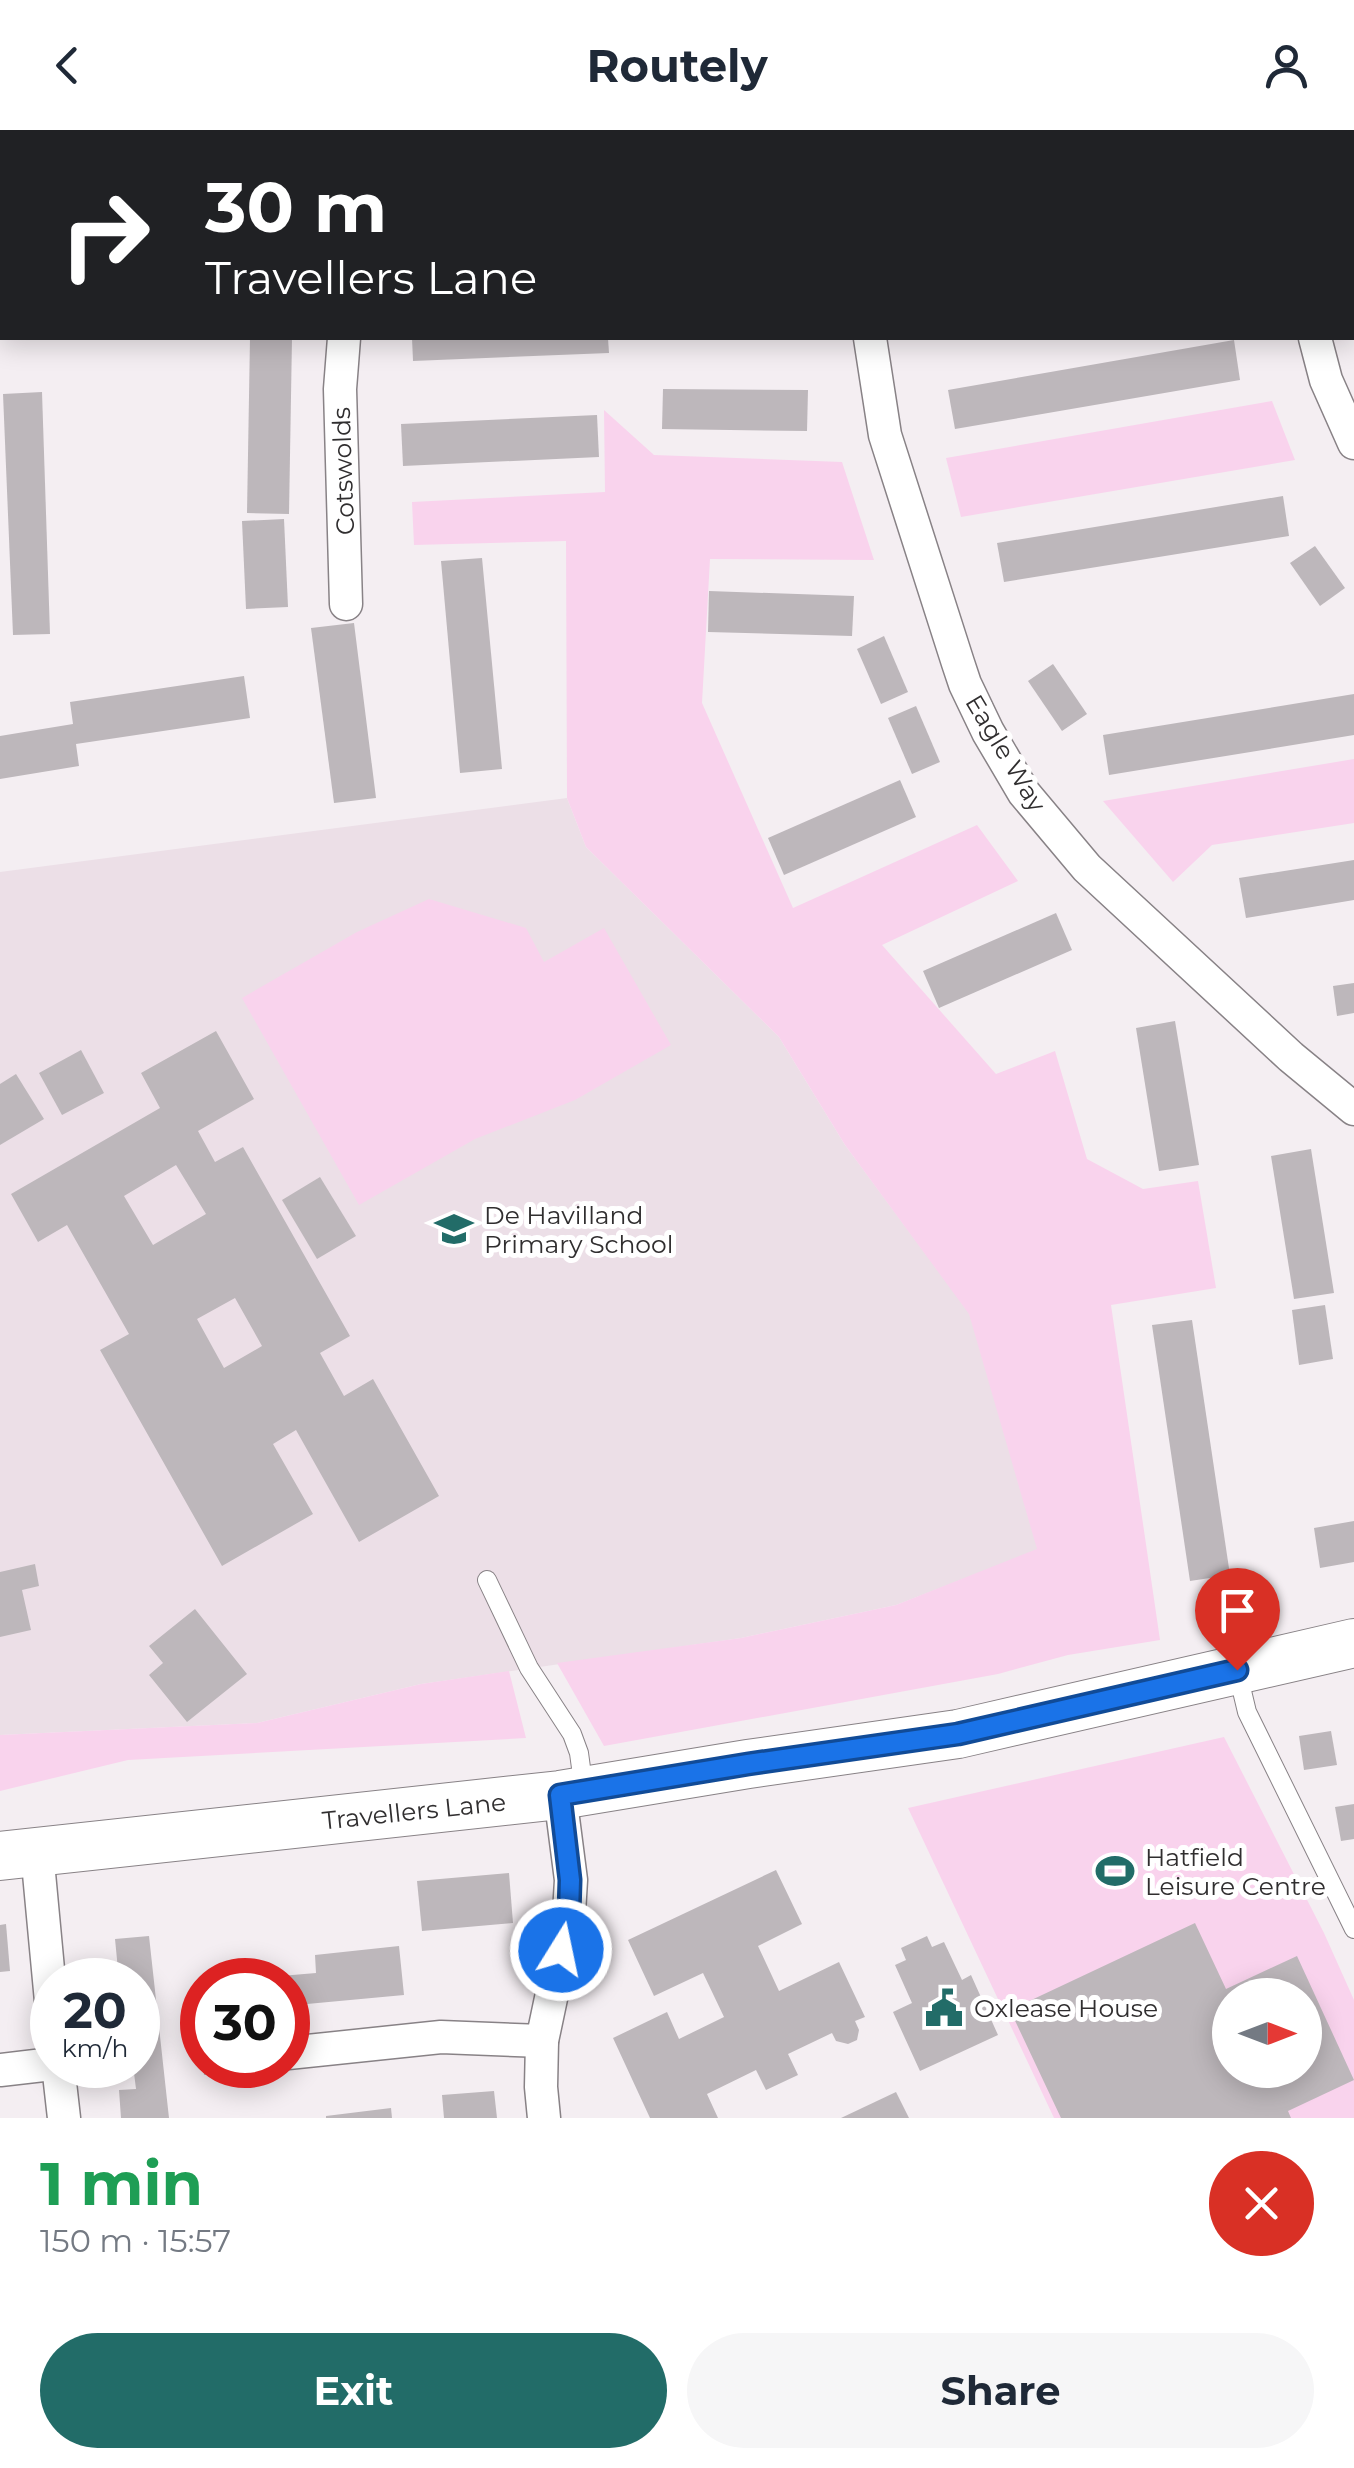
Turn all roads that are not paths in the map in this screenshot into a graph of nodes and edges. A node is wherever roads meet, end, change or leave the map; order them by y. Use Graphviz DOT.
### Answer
graph roads {
  1 [pos="344,340"];
  2 [pos="870,340"];
  3 [pos="1315,340"];
  4 [pos="1354,443"];
  5 [pos="346,604"];
  6 [pos="1354,1108"];
  7 [pos="487,1580"];
  8 [pos="1354,1643"];
  9 [pos="1237,1670"];
  10 [pos="572,1793"];
  11 [pos="19,1854"];
  12 [pos="1354,1929"];
  13 [pos="41,1958"];
  14 [pos="542,2041"];
  15 [pos="310,2051"];
  16 [pos="30,2067"];
  17 [pos="0,2070"];
  18 [pos="59,2088"];
  19 [pos="64,2118"];
  20 [pos="544,2118"];
  1 -- 5 [label="street, Cotswolds"];
  2 -- 6 [label="street, Eagle Way"];
  3 -- 4 [label="street"];
  7 -- 10 [label="lane"];
  8 -- 9 [label="street, Travellers Lane"];
  9 -- 10 [label="street, Travellers Lane"];
  9 -- 12 [label="lane"];
  10 -- 11 [label="street, Travellers Lane"];
  10 -- 14 [label="street"];
  11 -- 13 [label="street"];
  14 -- 15 [label="street"];
  14 -- 20 [label="street"];
  16 -- 17 [label="street"];
  18 -- 19 [label="street"];
}
